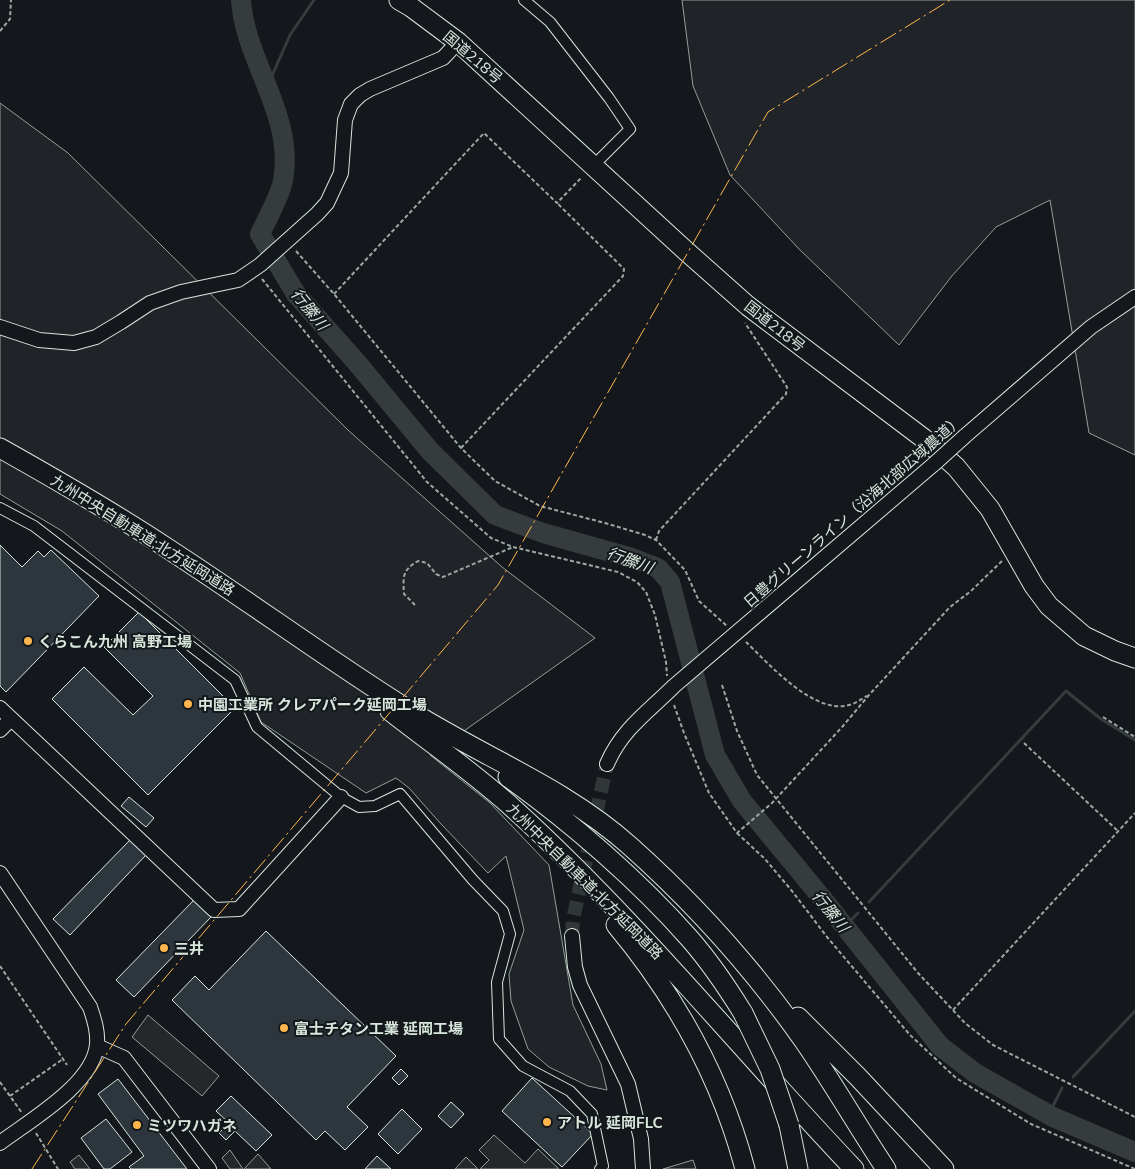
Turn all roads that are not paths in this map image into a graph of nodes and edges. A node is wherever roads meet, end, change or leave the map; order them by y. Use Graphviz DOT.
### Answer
graph roads {
  1 [pos="399,0"];
  2 [pos="524,0"];
  3 [pos="458,42"];
  4 [pos="594,165"];
  5 [pos="1135,296"];
  6 [pos="0,327"];
  7 [pos="0,448"];
  8 [pos="0,508"];
  9 [pos="283,628"];
  10 [pos="1135,658"];
  11 [pos="0,708"];
  12 [pos="11,719"];
  13 [pos="437,728"];
  14 [pos="0,730"];
  15 [pos="436,747"];
  16 [pos="606,764"];
  17 [pos="341,797"];
  18 [pos="0,873"];
  19 [pos="572,936"];
  20 [pos="723,938"];
  21 [pos="97,1046"];
  22 [pos="0,1143"];
  23 [pos="209,1169"];
  24 [pos="600,1169"];
  25 [pos="644,1169"];
  26 [pos="745,1169"];
  27 [pos="798,1169"];
  28 [pos="854,1169"];
  29 [pos="886,1169"];
  30 [pos="944,1169"];
  1 -- 3 [label="highway, 国道218号"];
  2 -- 4 [label="street"];
  3 -- 4 [label="highway, 国道218号"];
  3 -- 6 [label="street"];
  4 -- 10 [label="highway, 国道218号"];
  5 -- 16 [label="street, 日豊グリーンライン（沿海北部広域農道）, bridge"];
  7 -- 9 [label="highway, 九州中央自動車道;北方延岡道路"];
  8 -- 17 [label="street"];
  9 -- 13 [label="highway, 九州中央自動車道;北方延岡道路"];
  9 -- 15 [label="highway, 九州中央自動車道;北方延岡道路"];
  11 -- 12 [label="street"];
  12 -- 14 [label="street"];
  12 -- 17 [label="street"];
  13 -- 20 [label="highway, 九州中央自動車道;北方延岡道路"];
  13 -- 27 [label="highway, bridge"];
  15 -- 26 [label="highway"];
  15 -- 28 [label="highway, 九州中央自動車道;北方延岡道路"];
  17 -- 24 [label="street"];
  18 -- 21 [label="street"];
  19 -- 25 [label="street"];
  20 -- 29 [label="highway, 九州中央自動車道;北方延岡道路"];
  20 -- 30 [label="highway"];
  21 -- 22 [label="street"];
  21 -- 23 [label="street"];
}
